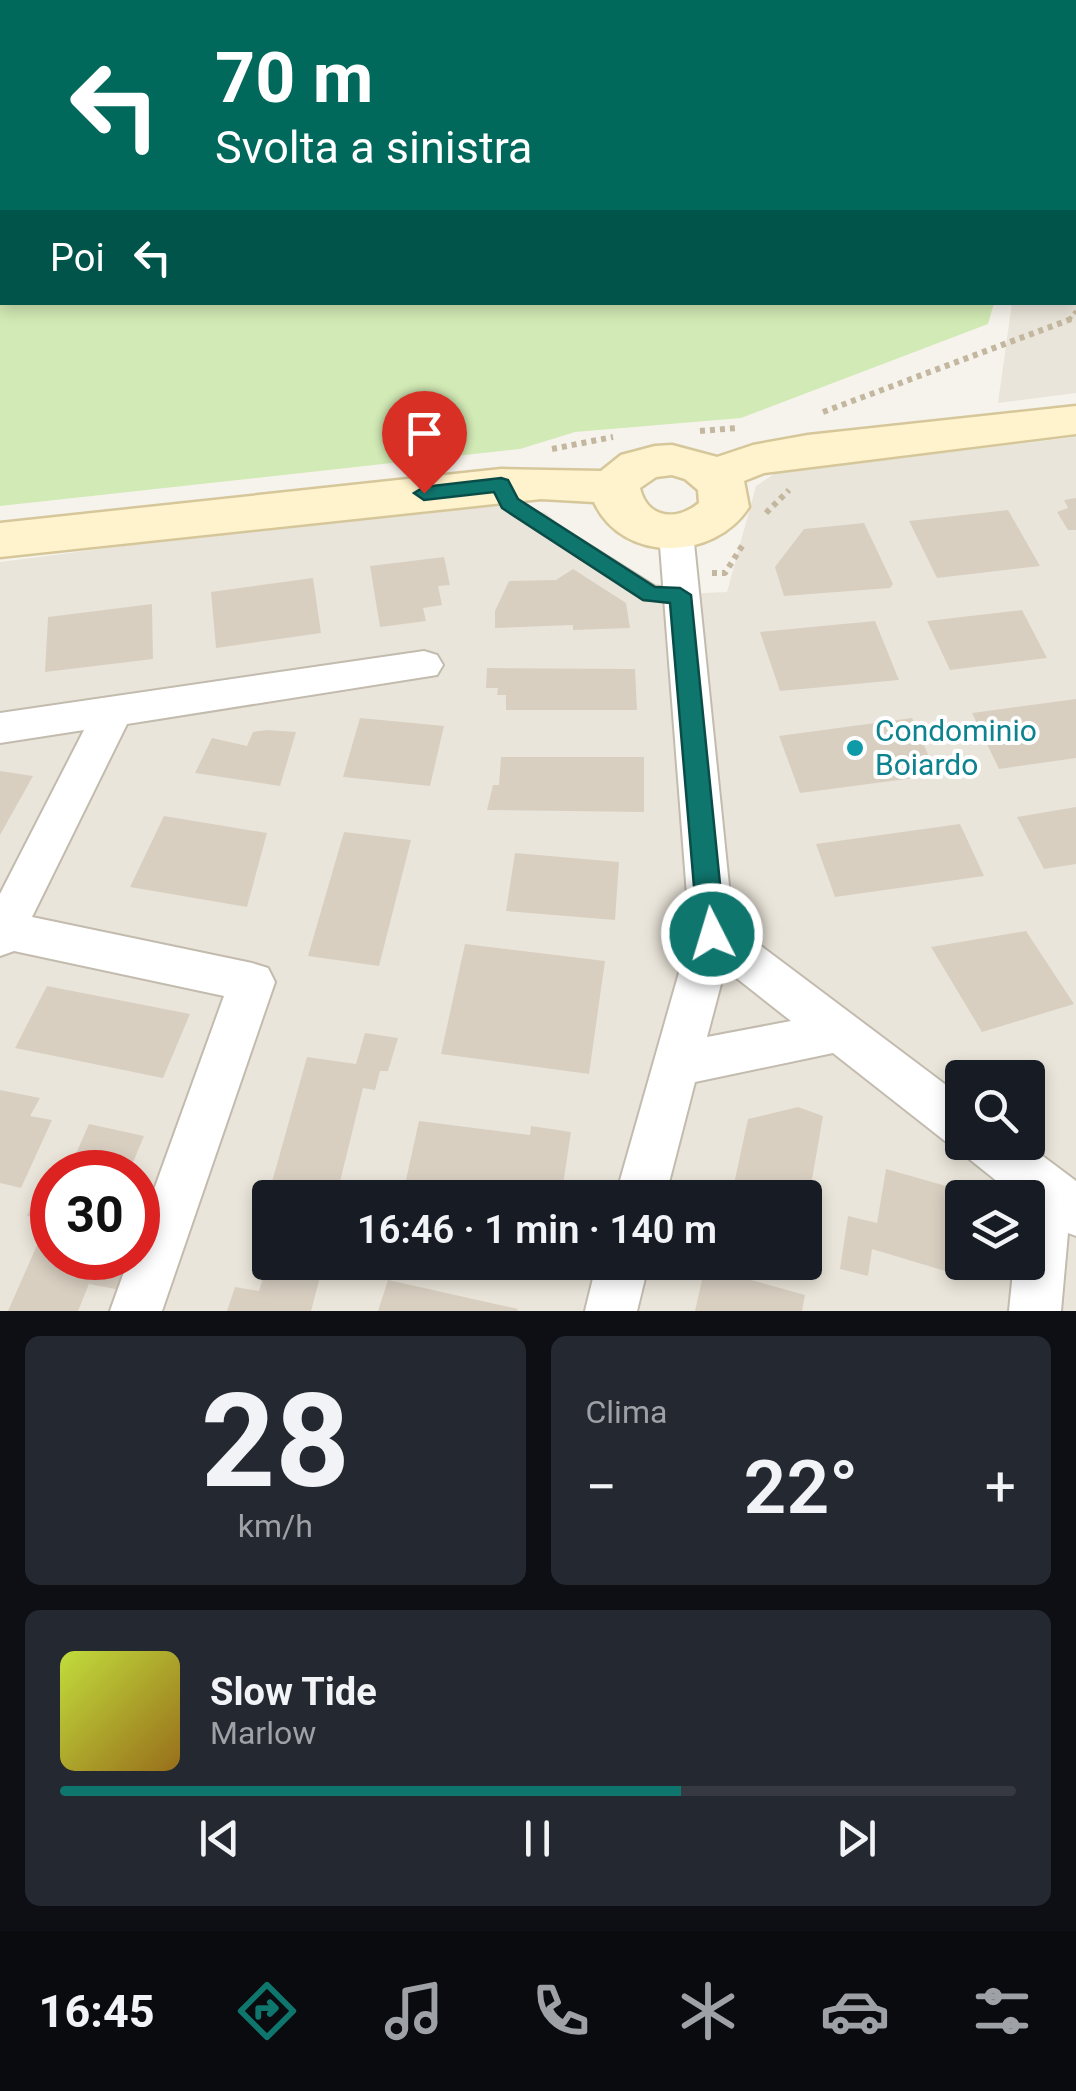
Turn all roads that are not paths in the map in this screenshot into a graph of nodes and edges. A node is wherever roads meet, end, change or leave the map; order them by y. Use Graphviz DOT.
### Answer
graph roads {
  1 [pos="1076,420"];
  2 [pos="713,476"];
  3 [pos="501,485"];
  4 [pos="615,488"];
  5 [pos="676,533"];
  6 [pos="0,540"];
  7 [pos="680,595"];
  8 [pos="424,665"];
  9 [pos="113,712"];
  10 [pos="0,728"];
  11 [pos="2,934"];
  12 [pos="712,934"];
  13 [pos="842,1032"];
  14 [pos="674,1065"];
  15 [pos="945,1112"];
  16 [pos="1008,1160"];
  17 [pos="645,1180"];
  18 [pos="1067,1205"];
  19 [pos="618,1280"];
  20 [pos="136,1311"];
  21 [pos="610,1311"];
  22 [pos="1035,1311"];
  1 -- 2 [label="main road"];
  2 -- 4 [label="main road"];
  2 -- 5 [label="main road"];
  3 -- 4 [label="main road"];
  3 -- 6 [label="main road"];
  3 -- 7 [label="lane"];
  4 -- 5 [label="main road"];
  5 -- 7 [label="street"];
  7 -- 12 [label="street"];
  8 -- 9 [label="street"];
  9 -- 10 [label="street"];
  9 -- 11 [label="street"];
  11 -- 20 [label="street"];
  12 -- 13 [label="street"];
  12 -- 14 [label="street"];
  13 -- 14 [label="street"];
  13 -- 15 [label="street"];
  14 -- 17 [label="street"];
  16 -- 18 [label="street"];
  18 -- 22 [label="street"];
  19 -- 21 [label="street"];
}
